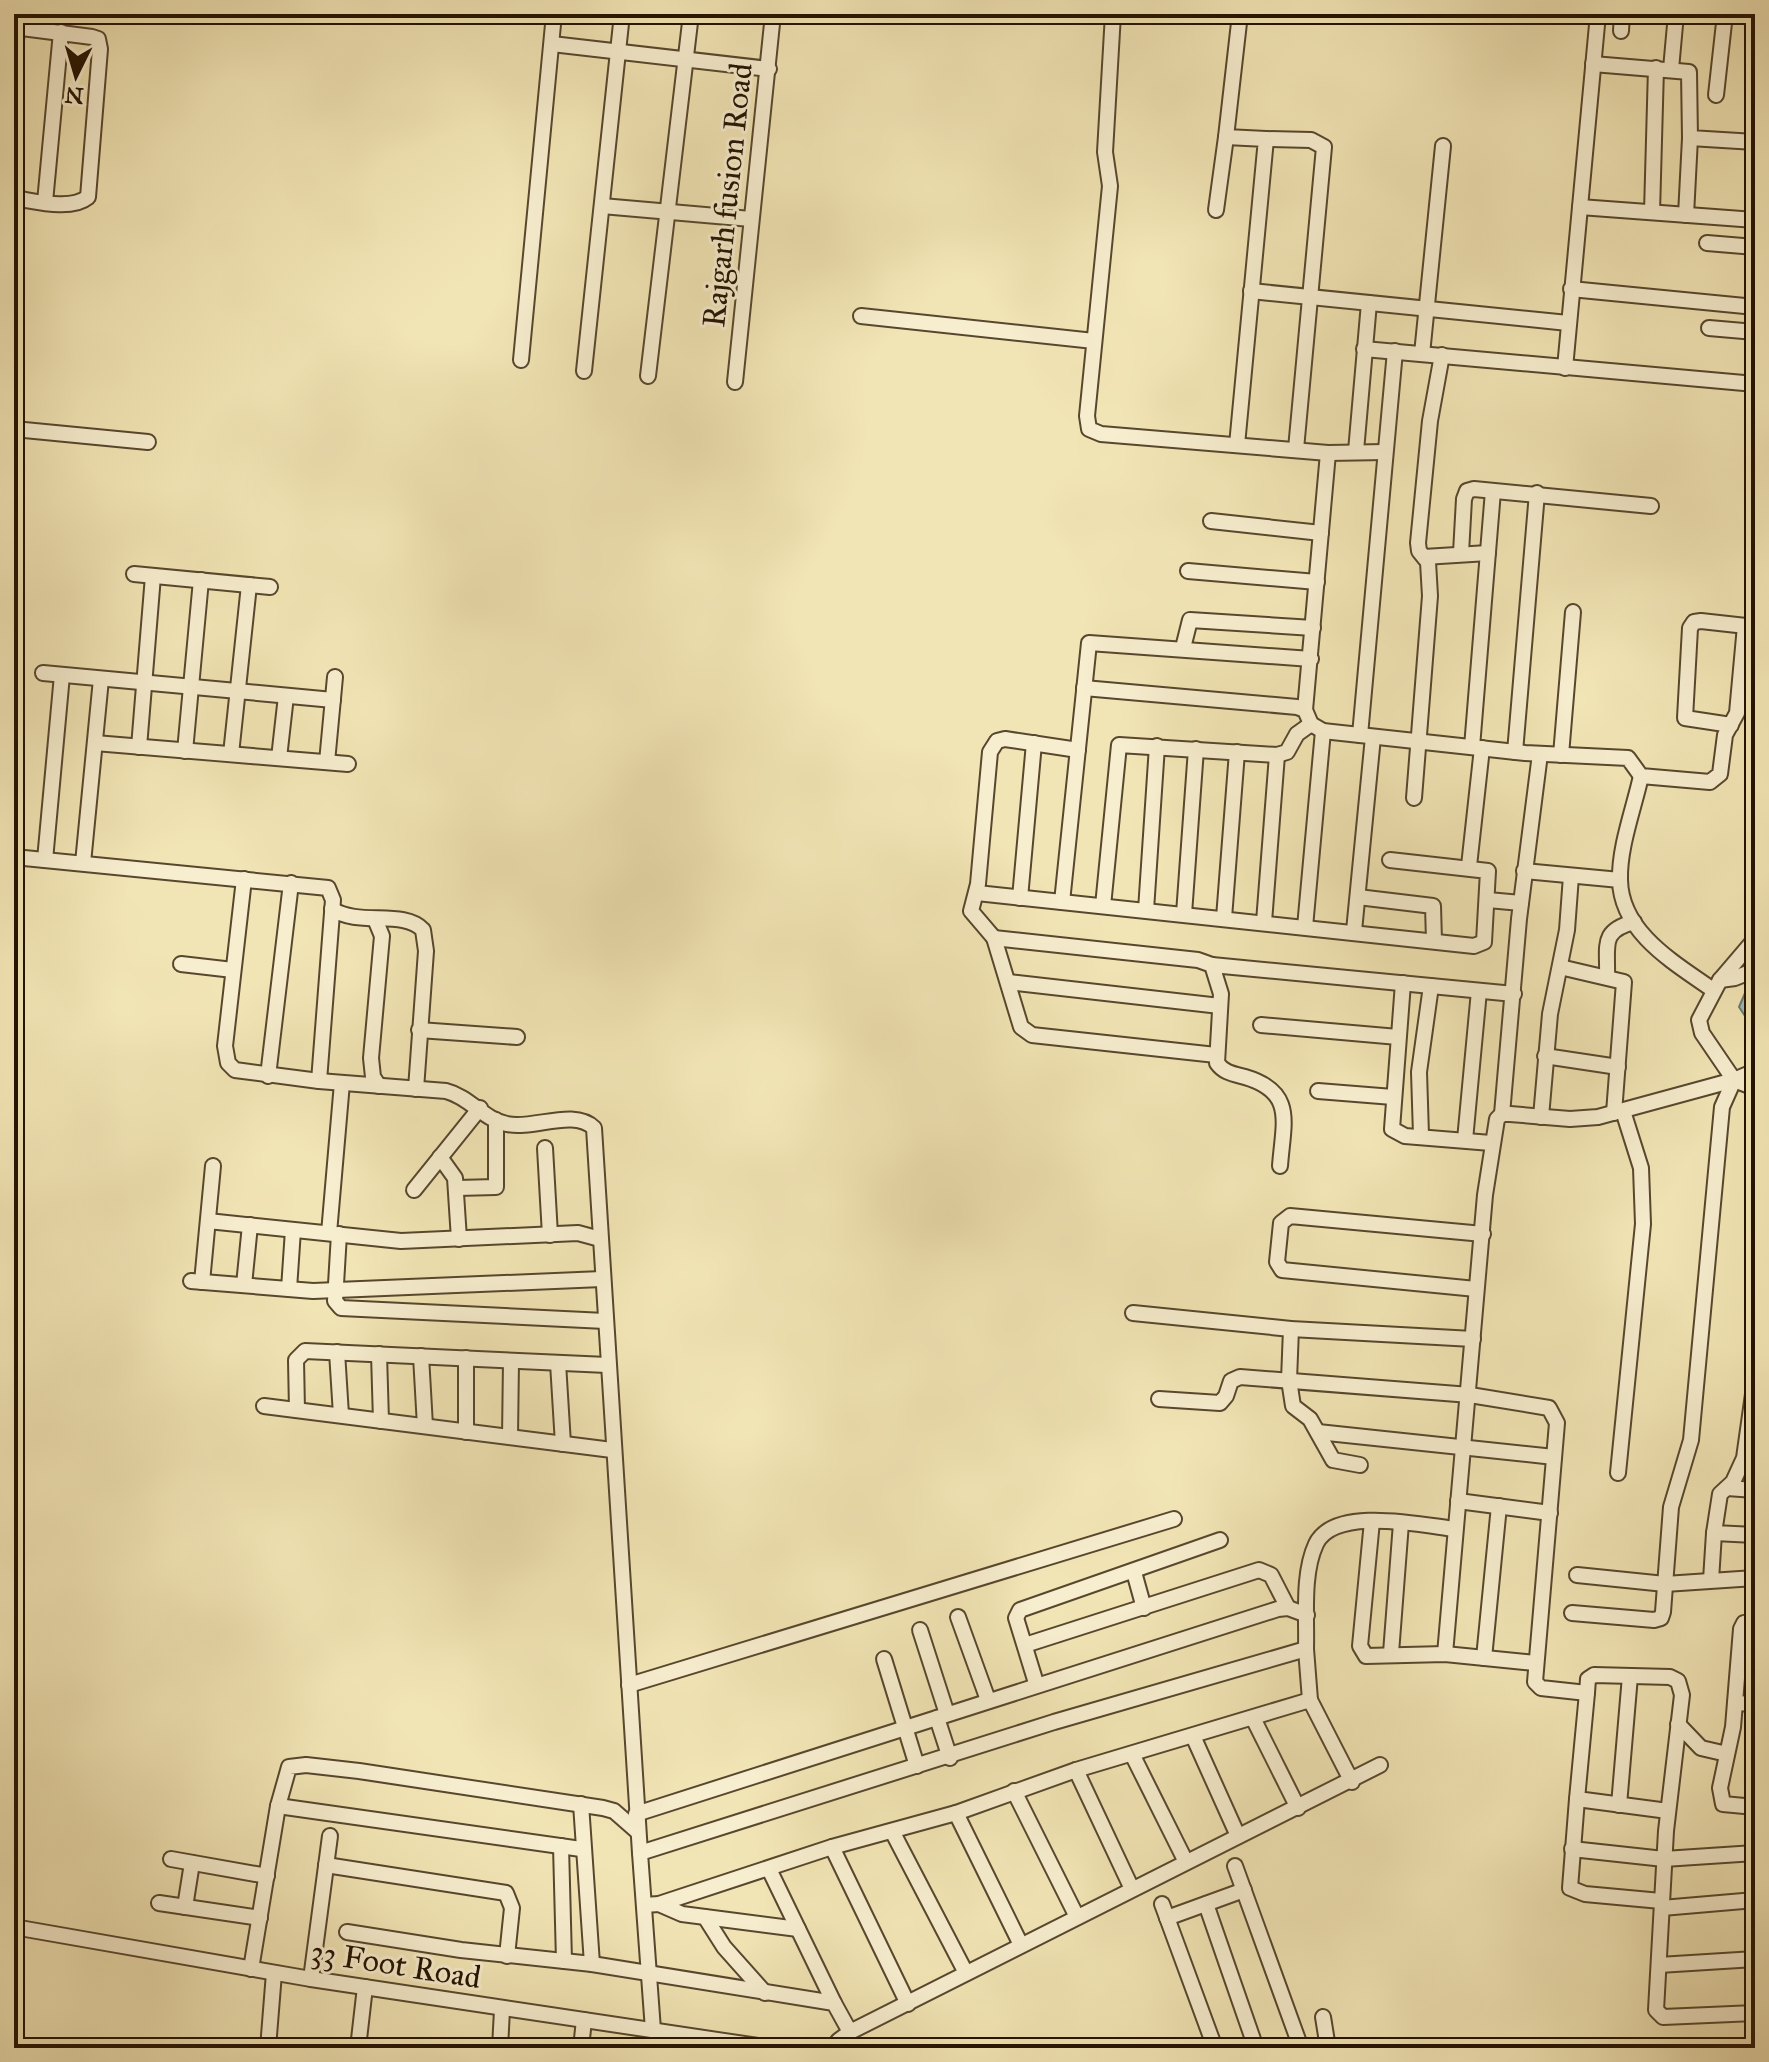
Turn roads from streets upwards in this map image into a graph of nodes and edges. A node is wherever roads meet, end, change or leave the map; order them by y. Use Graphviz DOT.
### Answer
graph roads {
  1 [pos="554,14"];
  2 [pos="622,14"];
  3 [pos="691,14"];
  4 [pos="773,14"];
  5 [pos="1113,14"];
  6 [pos="1240,14"];
  7 [pos="1598,14"];
  8 [pos="1622,14"];
  9 [pos="1676,14"];
  10 [pos="1725,14"];
  11 [pos="16,27"];
  12 [pos="1621,31"];
  13 [pos="61,32"];
  14 [pos="552,44"];
  15 [pos="618,52"];
  16 [pos="686,59"];
  17 [pos="1593,64"];
  18 [pos="14,67"];
  19 [pos="769,69"];
  20 [pos="1663,69"];
  21 [pos="1716,95"];
  22 [pos="1226,137"];
  23 [pos="1690,138"];
  24 [pos="1266,139"];
  25 [pos="1755,142"];
  26 [pos="1443,146"];
  27 [pos="14,198"];
  28 [pos="45,202"];
  29 [pos="602,206"];
  30 [pos="1580,207"];
  31 [pos="1216,210"];
  32 [pos="668,212"];
  33 [pos="1652,212"];
  34 [pos="1686,215"];
  35 [pos="751,219"];
  36 [pos="1755,220"];
  37 [pos="1707,243"];
  38 [pos="1755,247"];
  39 [pos="1571,289"];
  40 [pos="1251,291"];
  41 [pos="1310,297"];
  42 [pos="1369,303"];
  43 [pos="1427,307"];
  44 [pos="1755,307"];
  45 [pos="861,316"];
  46 [pos="1568,323"];
  47 [pos="1709,328"];
  48 [pos="1755,332"];
  49 [pos="1094,341"];
  50 [pos="1364,349"];
  51 [pos="1395,351"];
  52 [pos="1422,354"];
  53 [pos="1442,355"];
  54 [pos="521,360"];
  55 [pos="1565,368"];
  56 [pos="584,371"];
  57 [pos="648,376"];
  58 [pos="735,382"];
  59 [pos="1755,384"];
  60 [pos="14,429"];
  61 [pos="148,442"];
  62 [pos="1237,445"];
  63 [pos="1296,449"];
  64 [pos="1356,451"];
  65 [pos="1385,452"];
  66 [pos="1328,453"];
  67 [pos="1493,491"];
  68 [pos="1537,493"];
  69 [pos="1651,506"];
  70 [pos="1211,521"];
  71 [pos="1321,533"];
  72 [pos="1461,553"];
  73 [pos="1488,553"];
  74 [pos="1424,557"];
  75 [pos="1188,571"];
  76 [pos="134,574"];
  77 [pos="153,576"];
  78 [pos="201,580"];
  79 [pos="1317,582"];
  80 [pos="249,585"];
  81 [pos="270,587"];
  82 [pos="1573,612"];
  83 [pos="1750,626"];
  84 [pos="1313,628"];
  85 [pos="1183,648"];
  86 [pos="1311,659"];
  87 [pos="43,673"];
  88 [pos="62,675"];
  89 [pos="335,677"];
  90 [pos="101,679"];
  91 [pos="144,683"];
  92 [pos="191,687"];
  93 [pos="1084,688"];
  94 [pos="238,691"];
  95 [pos="286,696"];
  96 [pos="333,700"];
  97 [pos="1313,722"];
  98 [pos="1731,725"];
  99 [pos="1366,736"];
  100 [pos="1419,742"];
  101 [pos="95,743"];
  102 [pos="1034,743"];
  103 [pos="1157,746"];
  104 [pos="139,747"];
  105 [pos="1477,748"];
  106 [pos="1196,749"];
  107 [pos="1078,750"];
  108 [pos="185,751"];
  109 [pos="1237,752"];
  110 [pos="1515,752"];
  111 [pos="231,754"];
  112 [pos="1540,754"];
  113 [pos="1277,755"];
  114 [pos="1561,755"];
  115 [pos="279,758"];
  116 [pos="327,762"];
  117 [pos="348,764"];
  118 [pos="1641,776"];
  119 [pos="1414,798"];
  120 [pos="14,857"];
  121 [pos="45,860"];
  122 [pos="1390,860"];
  123 [pos="83,863"];
  124 [pos="1469,866"];
  125 [pos="1524,871"];
  126 [pos="1571,876"];
  127 [pos="244,879"];
  128 [pos="1620,880"];
  129 [pos="291,883"];
  130 [pos="977,893"];
  131 [pos="1358,897"];
  132 [pos="1020,898"];
  133 [pos="1488,900"];
  134 [pos="1062,902"];
  135 [pos="1521,903"];
  136 [pos="1103,906"];
  137 [pos="332,909"];
  138 [pos="1146,910"];
  139 [pos="1184,914"];
  140 [pos="1224,918"];
  141 [pos="375,919"];
  142 [pos="1264,922"];
  143 [pos="1634,922"];
  144 [pos="1305,927"];
  145 [pos="1354,931"];
  146 [pos="994,938"];
  147 [pos="1755,939"];
  148 [pos="1434,941"];
  149 [pos="181,964"];
  150 [pos="1212,965"];
  151 [pos="1560,967"];
  152 [pos="233,970"];
  153 [pos="1755,970"];
  154 [pos="1607,976"];
  155 [pos="1008,982"];
  156 [pos="1403,983"];
  157 [pos="1717,985"];
  158 [pos="1431,986"];
  159 [pos="1479,991"];
  160 [pos="1514,994"];
  161 [pos="1220,1006"];
  162 [pos="1261,1025"];
  163 [pos="419,1030"];
  164 [pos="517,1037"];
  165 [pos="1398,1037"];
  166 [pos="1216,1055"];
  167 [pos="1545,1056"];
  168 [pos="1618,1067"];
  169 [pos="1755,1071"];
  170 [pos="268,1076"];
  171 [pos="1734,1080"];
  172 [pos="319,1081"];
  173 [pos="342,1083"];
  174 [pos="379,1086"];
  175 [pos="1755,1088"];
  176 [pos="416,1089"];
  177 [pos="1318,1091"];
  178 [pos="1393,1097"];
  179 [pos="480,1108"];
  180 [pos="1618,1112"];
  181 [pos="1502,1114"];
  182 [pos="1541,1117"];
  183 [pos="496,1120"];
  184 [pos="1421,1135"];
  185 [pos="1465,1140"];
  186 [pos="1491,1143"];
  187 [pos="545,1148"];
  188 [pos="440,1157"];
  189 [pos="213,1166"];
  190 [pos="1280,1166"];
  191 [pos="457,1188"];
  192 [pos="414,1190"];
  193 [pos="208,1221"];
  194 [pos="250,1225"];
  195 [pos="293,1230"];
  196 [pos="334,1234"];
  197 [pos="1483,1234"];
  198 [pos="550,1235"];
  199 [pos="459,1239"];
  200 [pos="600,1239"];
  201 [pos="602,1279"];
  202 [pos="244,1285"];
  203 [pos="289,1289"];
  204 [pos="1476,1289"];
  205 [pos="336,1291"];
  206 [pos="1133,1313"];
  207 [pos="605,1321"];
  208 [pos="1291,1329"];
  209 [pos="1473,1339"];
  210 [pos="337,1352"];
  211 [pos="379,1354"];
  212 [pos="421,1356"];
  213 [pos="466,1358"];
  214 [pos="511,1361"];
  215 [pos="558,1363"];
  216 [pos="607,1365"];
  217 [pos="1289,1380"];
  218 [pos="1755,1380"];
  219 [pos="1470,1395"];
  220 [pos="1159,1399"];
  221 [pos="264,1406"];
  222 [pos="297,1410"];
  223 [pos="341,1415"];
  224 [pos="381,1421"];
  225 [pos="425,1426"];
  226 [pos="466,1432"];
  227 [pos="1318,1432"];
  228 [pos="510,1437"];
  229 [pos="563,1444"];
  230 [pos="1464,1447"];
  231 [pos="612,1450"];
  232 [pos="1554,1457"];
  233 [pos="1360,1465"];
  234 [pos="1618,1473"];
  235 [pos="1727,1488"];
  236 [pos="1755,1490"];
  237 [pos="1458,1501"];
  238 [pos="1499,1506"];
  239 [pos="1550,1513"];
  240 [pos="1174,1519"];
  241 [pos="1372,1521"];
  242 [pos="1401,1523"];
  243 [pos="1455,1529"];
  244 [pos="1714,1533"];
  245 [pos="1755,1535"];
  246 [pos="1220,1540"];
  247 [pos="1134,1572"];
  248 [pos="1577,1575"];
  249 [pos="1755,1578"];
  250 [pos="1711,1580"];
  251 [pos="1665,1584"];
  252 [pos="1144,1608"];
  253 [pos="1288,1608"];
  254 [pos="1572,1613"];
  255 [pos="1307,1615"];
  256 [pos="958,1617"];
  257 [pos="1755,1621"];
  258 [pos="920,1630"];
  259 [pos="1025,1645"];
  260 [pos="1306,1649"];
  261 [pos="1391,1653"];
  262 [pos="1445,1654"];
  263 [pos="1484,1658"];
  264 [pos="884,1659"];
  265 [pos="1739,1660"];
  266 [pos="1755,1661"];
  267 [pos="1535,1663"];
  268 [pos="1630,1676"];
  269 [pos="1036,1683"];
  270 [pos="629,1685"];
  271 [pos="1587,1693"];
  272 [pos="988,1700"];
  273 [pos="1310,1700"];
  274 [pos="1735,1703"];
  275 [pos="1755,1704"];
  276 [pos="942,1716"];
  277 [pos="1253,1718"];
  278 [pos="1678,1724"];
  279 [pos="906,1729"];
  280 [pos="1193,1736"];
  281 [pos="1132,1754"];
  282 [pos="1727,1754"];
  283 [pos="950,1758"];
  284 [pos="1380,1765"];
  285 [pos="917,1766"];
  286 [pos="1076,1770"];
  287 [pos="1352,1782"];
  288 [pos="1014,1791"];
  289 [pos="1577,1799"];
  290 [pos="581,1804"];
  291 [pos="1619,1805"];
  292 [pos="278,1806"];
  293 [pos="1755,1807"];
  294 [pos="1298,1808"];
  295 [pos="1668,1811"];
  296 [pos="956,1813"];
  297 [pos="636,1814"];
  298 [pos="892,1831"];
  299 [pos="638,1832"];
  300 [pos="330,1836"];
  301 [pos="1238,1836"];
  302 [pos="561,1846"];
  303 [pos="832,1847"];
  304 [pos="581,1849"];
  305 [pos="1572,1849"];
  306 [pos="640,1853"];
  307 [pos="1755,1853"];
  308 [pos="171,1859"];
  309 [pos="1664,1859"];
  310 [pos="1186,1862"];
  311 [pos="192,1863"];
  312 [pos="326,1865"];
  313 [pos="1235,1866"];
  314 [pos="769,1869"];
  315 [pos="267,1876"];
  316 [pos="1132,1889"];
  317 [pos="1244,1890"];
  318 [pos="1755,1900"];
  319 [pos="159,1903"];
  320 [pos="1206,1904"];
  321 [pos="1661,1904"];
  322 [pos="651,1905"];
  323 [pos="185,1907"];
  324 [pos="705,1917"];
  325 [pos="1077,1917"];
  326 [pos="260,1918"];
  327 [pos="14,1927"];
  328 [pos="798,1929"];
  329 [pos="347,1932"];
  330 [pos="1021,1945"];
  331 [pos="507,1956"];
  332 [pos="1755,1959"];
  333 [pos="564,1961"];
  334 [pos="592,1964"];
  335 [pos="1659,1965"];
  336 [pos="251,1969"];
  337 [pos="274,1973"];
  338 [pos="966,1973"];
  339 [pos="648,1975"];
  340 [pos="311,1979"];
  341 [pos="365,1987"];
  342 [pos="765,1993"];
  343 [pos="834,2003"];
  344 [pos="908,2004"];
  345 [pos="502,2010"];
  346 [pos="1755,2013"];
  347 [pos="1323,2017"];
  348 [pos="584,2020"];
  349 [pos="653,2030"];
  350 [pos="850,2032"];
  351 [pos="689,2042"];
  352 [pos="747,2046"];
  353 [pos="268,2048"];
  354 [pos="358,2048"];
  355 [pos="500,2048"];
  356 [pos="581,2048"];
  357 [pos="771,2048"];
  358 [pos="838,2048"];
  359 [pos="1215,2048"];
  360 [pos="1256,2048"];
  361 [pos="1301,2048"];
  362 [pos="1328,2048"];
  1 -- 14 [label="street"];
  2 -- 15 [label="street"];
  3 -- 16 [label="street"];
  4 -- 19 [label="street, Rajgarh fusion Road"];
  5 -- 49 [label="street"];
  6 -- 22 [label="street"];
  7 -- 17 [label="street"];
  8 -- 12 [label="street"];
  9 -- 20 [label="street"];
  10 -- 21 [label="street"];
  11 -- 13 [label="street"];
  11 -- 18 [label="street"];
  13 -- 28 [label="street"];
  13 -- 28 [label="street"];
  14 -- 15 [label="street"];
  14 -- 54 [label="street"];
  15 -- 16 [label="street"];
  15 -- 29 [label="street"];
  16 -- 19 [label="street"];
  16 -- 32 [label="street"];
  17 -- 20 [label="street"];
  17 -- 30 [label="street"];
  19 -- 35 [label="street, Rajgarh fusion Road"];
  20 -- 23 [label="street"];
  20 -- 33 [label="street"];
  22 -- 24 [label="street"];
  22 -- 31 [label="street"];
  23 -- 25 [label="street"];
  23 -- 34 [label="street"];
  24 -- 40 [label="street"];
  24 -- 41 [label="street"];
  26 -- 43 [label="street"];
  27 -- 28 [label="street"];
  29 -- 32 [label="street"];
  29 -- 56 [label="street"];
  30 -- 33 [label="street"];
  30 -- 39 [label="street"];
  32 -- 35 [label="street"];
  32 -- 57 [label="street"];
  33 -- 34 [label="street"];
  34 -- 36 [label="street"];
  35 -- 58 [label="street, Rajgarh fusion Road"];
  37 -- 38 [label="street"];
  39 -- 44 [label="street"];
  39 -- 46 [label="street"];
  40 -- 41 [label="street"];
  40 -- 62 [label="street"];
  41 -- 42 [label="street"];
  41 -- 63 [label="street"];
  42 -- 43 [label="street"];
  42 -- 50 [label="street"];
  43 -- 46 [label="street"];
  43 -- 52 [label="street"];
  45 -- 49 [label="street"];
  46 -- 55 [label="street"];
  47 -- 48 [label="street"];
  49 -- 62 [label="street"];
  50 -- 51 [label="street"];
  50 -- 64 [label="street"];
  51 -- 52 [label="street"];
  51 -- 65 [label="street"];
  52 -- 53 [label="street"];
  53 -- 55 [label="street"];
  53 -- 74 [label="street"];
  55 -- 59 [label="street"];
  60 -- 61 [label="street"];
  62 -- 63 [label="street"];
  63 -- 66 [label="street"];
  64 -- 65 [label="street"];
  64 -- 66 [label="street"];
  65 -- 99 [label="street"];
  66 -- 71 [label="street"];
  67 -- 68 [label="street"];
  67 -- 72 [label="street"];
  67 -- 73 [label="street"];
  68 -- 69 [label="street"];
  68 -- 110 [label="street"];
  70 -- 71 [label="street"];
  71 -- 79 [label="street"];
  72 -- 73 [label="street"];
  72 -- 74 [label="street"];
  73 -- 105 [label="street"];
  74 -- 100 [label="street"];
  75 -- 79 [label="street"];
  76 -- 77 [label="street"];
  77 -- 78 [label="street"];
  77 -- 91 [label="street"];
  78 -- 80 [label="street"];
  78 -- 92 [label="street"];
  79 -- 84 [label="street"];
  80 -- 81 [label="street"];
  80 -- 94 [label="street"];
  82 -- 114 [label="street"];
  83 -- 98 [label="street"];
  83 -- 98 [label="street"];
  84 -- 85 [label="street"];
  84 -- 86 [label="street"];
  85 -- 86 [label="street"];
  85 -- 93 [label="street"];
  86 -- 97 [label="street"];
  87 -- 88 [label="street"];
  88 -- 90 [label="street"];
  88 -- 121 [label="street"];
  89 -- 96 [label="street"];
  90 -- 91 [label="street"];
  90 -- 101 [label="street"];
  91 -- 92 [label="street"];
  91 -- 104 [label="street"];
  92 -- 94 [label="street"];
  92 -- 108 [label="street"];
  93 -- 97 [label="street"];
  93 -- 107 [label="street"];
  94 -- 95 [label="street"];
  94 -- 111 [label="street"];
  95 -- 96 [label="street"];
  95 -- 115 [label="street"];
  96 -- 116 [label="street"];
  97 -- 99 [label="street"];
  97 -- 113 [label="street"];
  97 -- 144 [label="street"];
  98 -- 118 [label="street"];
  99 -- 100 [label="street"];
  99 -- 131 [label="street"];
  100 -- 105 [label="street"];
  100 -- 119 [label="street"];
  101 -- 104 [label="street"];
  101 -- 123 [label="street"];
  102 -- 107 [label="street"];
  102 -- 130 [label="street"];
  102 -- 132 [label="street"];
  103 -- 106 [label="street"];
  103 -- 136 [label="street"];
  103 -- 138 [label="street"];
  104 -- 108 [label="street"];
  105 -- 110 [label="street"];
  105 -- 124 [label="street"];
  106 -- 109 [label="street"];
  106 -- 139 [label="street"];
  107 -- 134 [label="street"];
  108 -- 111 [label="street"];
  109 -- 113 [label="street"];
  109 -- 140 [label="street"];
  110 -- 112 [label="street"];
  111 -- 115 [label="street"];
  112 -- 114 [label="street"];
  112 -- 125 [label="street"];
  113 -- 142 [label="street"];
  114 -- 118 [label="street"];
  115 -- 116 [label="street"];
  116 -- 117 [label="street"];
  118 -- 128 [label="street"];
  120 -- 121 [label="street"];
  121 -- 123 [label="street"];
  122 -- 124 [label="street"];
  123 -- 127 [label="street"];
  124 -- 133 [label="street"];
  125 -- 126 [label="street"];
  125 -- 135 [label="street"];
  126 -- 128 [label="street"];
  126 -- 151 [label="street"];
  127 -- 129 [label="street"];
  127 -- 152 [label="street"];
  128 -- 143 [label="street"];
  129 -- 137 [label="street"];
  129 -- 170 [label="street"];
  130 -- 132 [label="street"];
  130 -- 146 [label="street"];
  131 -- 145 [label="street"];
  131 -- 148 [label="street"];
  132 -- 134 [label="street"];
  133 -- 135 [label="street"];
  133 -- 148 [label="street"];
  134 -- 136 [label="street"];
  135 -- 160 [label="street"];
  136 -- 138 [label="street"];
  137 -- 141 [label="street"];
  137 -- 172 [label="street"];
  138 -- 139 [label="street"];
  139 -- 140 [label="street"];
  140 -- 142 [label="street"];
  141 -- 163 [label="street"];
  141 -- 174 [label="street"];
  142 -- 144 [label="street"];
  143 -- 154 [label="street"];
  143 -- 157 [label="street"];
  144 -- 145 [label="street"];
  145 -- 148 [label="street"];
  146 -- 150 [label="street"];
  146 -- 155 [label="street"];
  147 -- 157 [label="street"];
  149 -- 152 [label="street"];
  150 -- 156 [label="street"];
  150 -- 161 [label="street"];
  151 -- 154 [label="street"];
  151 -- 167 [label="street"];
  152 -- 170 [label="street"];
  153 -- 157 [label="street"];
  154 -- 168 [label="street"];
  155 -- 161 [label="street"];
  155 -- 166 [label="street"];
  156 -- 158 [label="street"];
  156 -- 165 [label="street"];
  157 -- 171 [label="street"];
  158 -- 159 [label="street"];
  158 -- 184 [label="street"];
  159 -- 160 [label="street"];
  159 -- 185 [label="street"];
  160 -- 181 [label="street"];
  161 -- 166 [label="street"];
  162 -- 165 [label="street"];
  163 -- 164 [label="street"];
  163 -- 176 [label="street"];
  165 -- 178 [label="street"];
  166 -- 190 [label="street"];
  167 -- 168 [label="street"];
  167 -- 182 [label="street"];
  168 -- 180 [label="street"];
  169 -- 171 [label="street"];
  170 -- 172 [label="street"];
  171 -- 175 [label="street"];
  171 -- 180 [label="street"];
  171 -- 251 [label="street"];
  172 -- 173 [label="street"];
  173 -- 174 [label="street"];
  173 -- 196 [label="street"];
  174 -- 176 [label="street"];
  176 -- 179 [label="street"];
  177 -- 178 [label="street"];
  178 -- 184 [label="street"];
  179 -- 183 [label="street"];
  179 -- 188 [label="street"];
  180 -- 182 [label="street"];
  180 -- 234 [label="street"];
  181 -- 182 [label="street"];
  181 -- 186 [label="street"];
  183 -- 191 [label="street"];
  183 -- 200 [label="street"];
  184 -- 185 [label="street"];
  185 -- 186 [label="street"];
  186 -- 197 [label="street"];
  187 -- 198 [label="street"];
  188 -- 191 [label="street"];
  188 -- 192 [label="street"];
  189 -- 193 [label="street"];
  191 -- 199 [label="street"];
  193 -- 194 [label="street"];
  193 -- 202 [label="street"];
  194 -- 195 [label="street"];
  194 -- 202 [label="street"];
  195 -- 196 [label="street"];
  195 -- 203 [label="street"];
  196 -- 199 [label="street"];
  196 -- 205 [label="street"];
  197 -- 204 [label="street"];
  197 -- 204 [label="street"];
  198 -- 199 [label="street"];
  198 -- 200 [label="street"];
  200 -- 201 [label="street"];
  201 -- 205 [label="street"];
  201 -- 207 [label="street"];
  202 -- 203 [label="street"];
  203 -- 205 [label="street"];
  204 -- 209 [label="street"];
  205 -- 207 [label="street"];
  206 -- 208 [label="street"];
  207 -- 216 [label="street"];
  208 -- 209 [label="street"];
  208 -- 217 [label="street"];
  209 -- 219 [label="street"];
  210 -- 211 [label="street"];
  210 -- 222 [label="street"];
  210 -- 223 [label="street"];
  211 -- 212 [label="street"];
  211 -- 224 [label="street"];
  212 -- 213 [label="street"];
  212 -- 225 [label="street"];
  213 -- 214 [label="street"];
  213 -- 226 [label="street"];
  214 -- 215 [label="street"];
  214 -- 228 [label="street"];
  215 -- 216 [label="street"];
  215 -- 229 [label="street"];
  216 -- 231 [label="street"];
  217 -- 219 [label="street"];
  217 -- 220 [label="street"];
  217 -- 227 [label="street"];
  218 -- 235 [label="street"];
  219 -- 230 [label="street"];
  219 -- 232 [label="street"];
  221 -- 222 [label="street"];
  222 -- 223 [label="street"];
  223 -- 224 [label="street"];
  224 -- 225 [label="street"];
  225 -- 226 [label="street"];
  226 -- 228 [label="street"];
  227 -- 230 [label="street"];
  227 -- 233 [label="street"];
  228 -- 229 [label="street"];
  229 -- 231 [label="street"];
  230 -- 232 [label="street"];
  230 -- 237 [label="street"];
  231 -- 270 [label="street"];
  232 -- 239 [label="street"];
  235 -- 236 [label="street"];
  235 -- 244 [label="street"];
  237 -- 238 [label="street"];
  237 -- 243 [label="street"];
  238 -- 239 [label="street"];
  238 -- 263 [label="street"];
  239 -- 267 [label="street"];
  240 -- 270 [label="street"];
  241 -- 242 [label="street"];
  241 -- 255 [label="street"];
  241 -- 261 [label="street"];
  242 -- 243 [label="street"];
  242 -- 261 [label="street"];
  243 -- 262 [label="street"];
  244 -- 245 [label="street"];
  244 -- 250 [label="street"];
  246 -- 247 [label="street"];
  247 -- 252 [label="street"];
  247 -- 259 [label="street"];
  248 -- 251 [label="street"];
  249 -- 250 [label="street"];
  250 -- 251 [label="street"];
  251 -- 254 [label="street"];
  252 -- 253 [label="street"];
  252 -- 259 [label="street"];
  253 -- 255 [label="street"];
  253 -- 269 [label="street"];
  255 -- 260 [label="street"];
  256 -- 272 [label="street"];
  257 -- 265 [label="street"];
  258 -- 276 [label="street"];
  259 -- 269 [label="street"];
  260 -- 273 [label="street"];
  260 -- 283 [label="street"];
  261 -- 262 [label="street"];
  262 -- 263 [label="street"];
  263 -- 267 [label="street"];
  264 -- 279 [label="street"];
  265 -- 266 [label="street"];
  265 -- 274 [label="street"];
  267 -- 271 [label="street"];
  268 -- 271 [label="street"];
  268 -- 278 [label="street"];
  268 -- 291 [label="street"];
  269 -- 272 [label="street"];
  270 -- 297 [label="street"];
  271 -- 289 [label="street"];
  272 -- 276 [label="street"];
  273 -- 277 [label="street"];
  273 -- 287 [label="street"];
  274 -- 275 [label="street"];
  274 -- 282 [label="street"];
  276 -- 279 [label="street"];
  276 -- 283 [label="street"];
  277 -- 280 [label="street"];
  277 -- 294 [label="street"];
  278 -- 282 [label="street"];
  278 -- 295 [label="street"];
  279 -- 285 [label="street"];
  279 -- 297 [label="street"];
  280 -- 281 [label="street"];
  280 -- 301 [label="street"];
  281 -- 286 [label="street"];
  281 -- 310 [label="street"];
  282 -- 293 [label="street"];
  283 -- 285 [label="street"];
  284 -- 287 [label="street"];
  285 -- 306 [label="street"];
  286 -- 288 [label="street"];
  286 -- 316 [label="street"];
  287 -- 294 [label="street"];
  288 -- 296 [label="street"];
  288 -- 325 [label="street"];
  289 -- 291 [label="street"];
  289 -- 305 [label="street"];
  290 -- 292 [label="street"];
  290 -- 299 [label="street"];
  290 -- 304 [label="street"];
  291 -- 295 [label="street"];
  292 -- 302 [label="street"];
  292 -- 315 [label="street"];
  294 -- 301 [label="street"];
  295 -- 309 [label="street"];
  296 -- 298 [label="street"];
  296 -- 330 [label="street"];
  297 -- 299 [label="street"];
  298 -- 303 [label="street"];
  298 -- 338 [label="street"];
  299 -- 306 [label="street"];
  300 -- 312 [label="street"];
  301 -- 310 [label="street"];
  302 -- 304 [label="street"];
  302 -- 333 [label="street"];
  303 -- 314 [label="street"];
  303 -- 344 [label="street"];
  304 -- 334 [label="street"];
  305 -- 309 [label="street"];
  305 -- 321 [label="street"];
  306 -- 322 [label="street"];
  307 -- 309 [label="street"];
  308 -- 311 [label="street"];
  309 -- 321 [label="street"];
  310 -- 316 [label="street"];
  311 -- 315 [label="street"];
  311 -- 323 [label="street"];
  312 -- 331 [label="street"];
  312 -- 340 [label="street"];
  313 -- 317 [label="street"];
  314 -- 322 [label="street"];
  314 -- 328 [label="street"];
  315 -- 326 [label="street"];
  316 -- 325 [label="street"];
  317 -- 320 [label="street"];
  317 -- 361 [label="street"];
  318 -- 321 [label="street"];
  319 -- 323 [label="street"];
  320 -- 359 [label="street"];
  320 -- 360 [label="street"];
  321 -- 335 [label="street"];
  322 -- 324 [label="street"];
  322 -- 339 [label="street"];
  323 -- 326 [label="street"];
  324 -- 328 [label="street"];
  324 -- 342 [label="street"];
  325 -- 330 [label="street"];
  326 -- 336 [label="street"];
  327 -- 336 [label="street, 33 Foot Road"];
  328 -- 343 [label="street"];
  329 -- 331 [label="street"];
  330 -- 338 [label="street"];
  331 -- 333 [label="street"];
  332 -- 335 [label="street"];
  333 -- 334 [label="street"];
  334 -- 339 [label="street"];
  335 -- 346 [label="street"];
  336 -- 337 [label="street, 33 Foot Road"];
  337 -- 340 [label="street, 33 Foot Road"];
  337 -- 353 [label="street"];
  338 -- 344 [label="street"];
  339 -- 342 [label="street"];
  339 -- 349 [label="street"];
  340 -- 341 [label="street, 33 Foot Road"];
  341 -- 345 [label="street, 33 Foot Road"];
  341 -- 354 [label="street"];
  342 -- 343 [label="street"];
  343 -- 350 [label="street"];
  344 -- 350 [label="street"];
  345 -- 348 [label="street, 33 Foot Road"];
  345 -- 355 [label="street"];
  347 -- 362 [label="street"];
  348 -- 349 [label="street, 33 Foot Road"];
  348 -- 356 [label="street"];
  349 -- 351 [label="street, 33 Foot Road"];
  350 -- 358 [label="street"];
  351 -- 352 [label="street, 33 Foot Road"];
  352 -- 357 [label="street, 33 Foot Road"];
}
